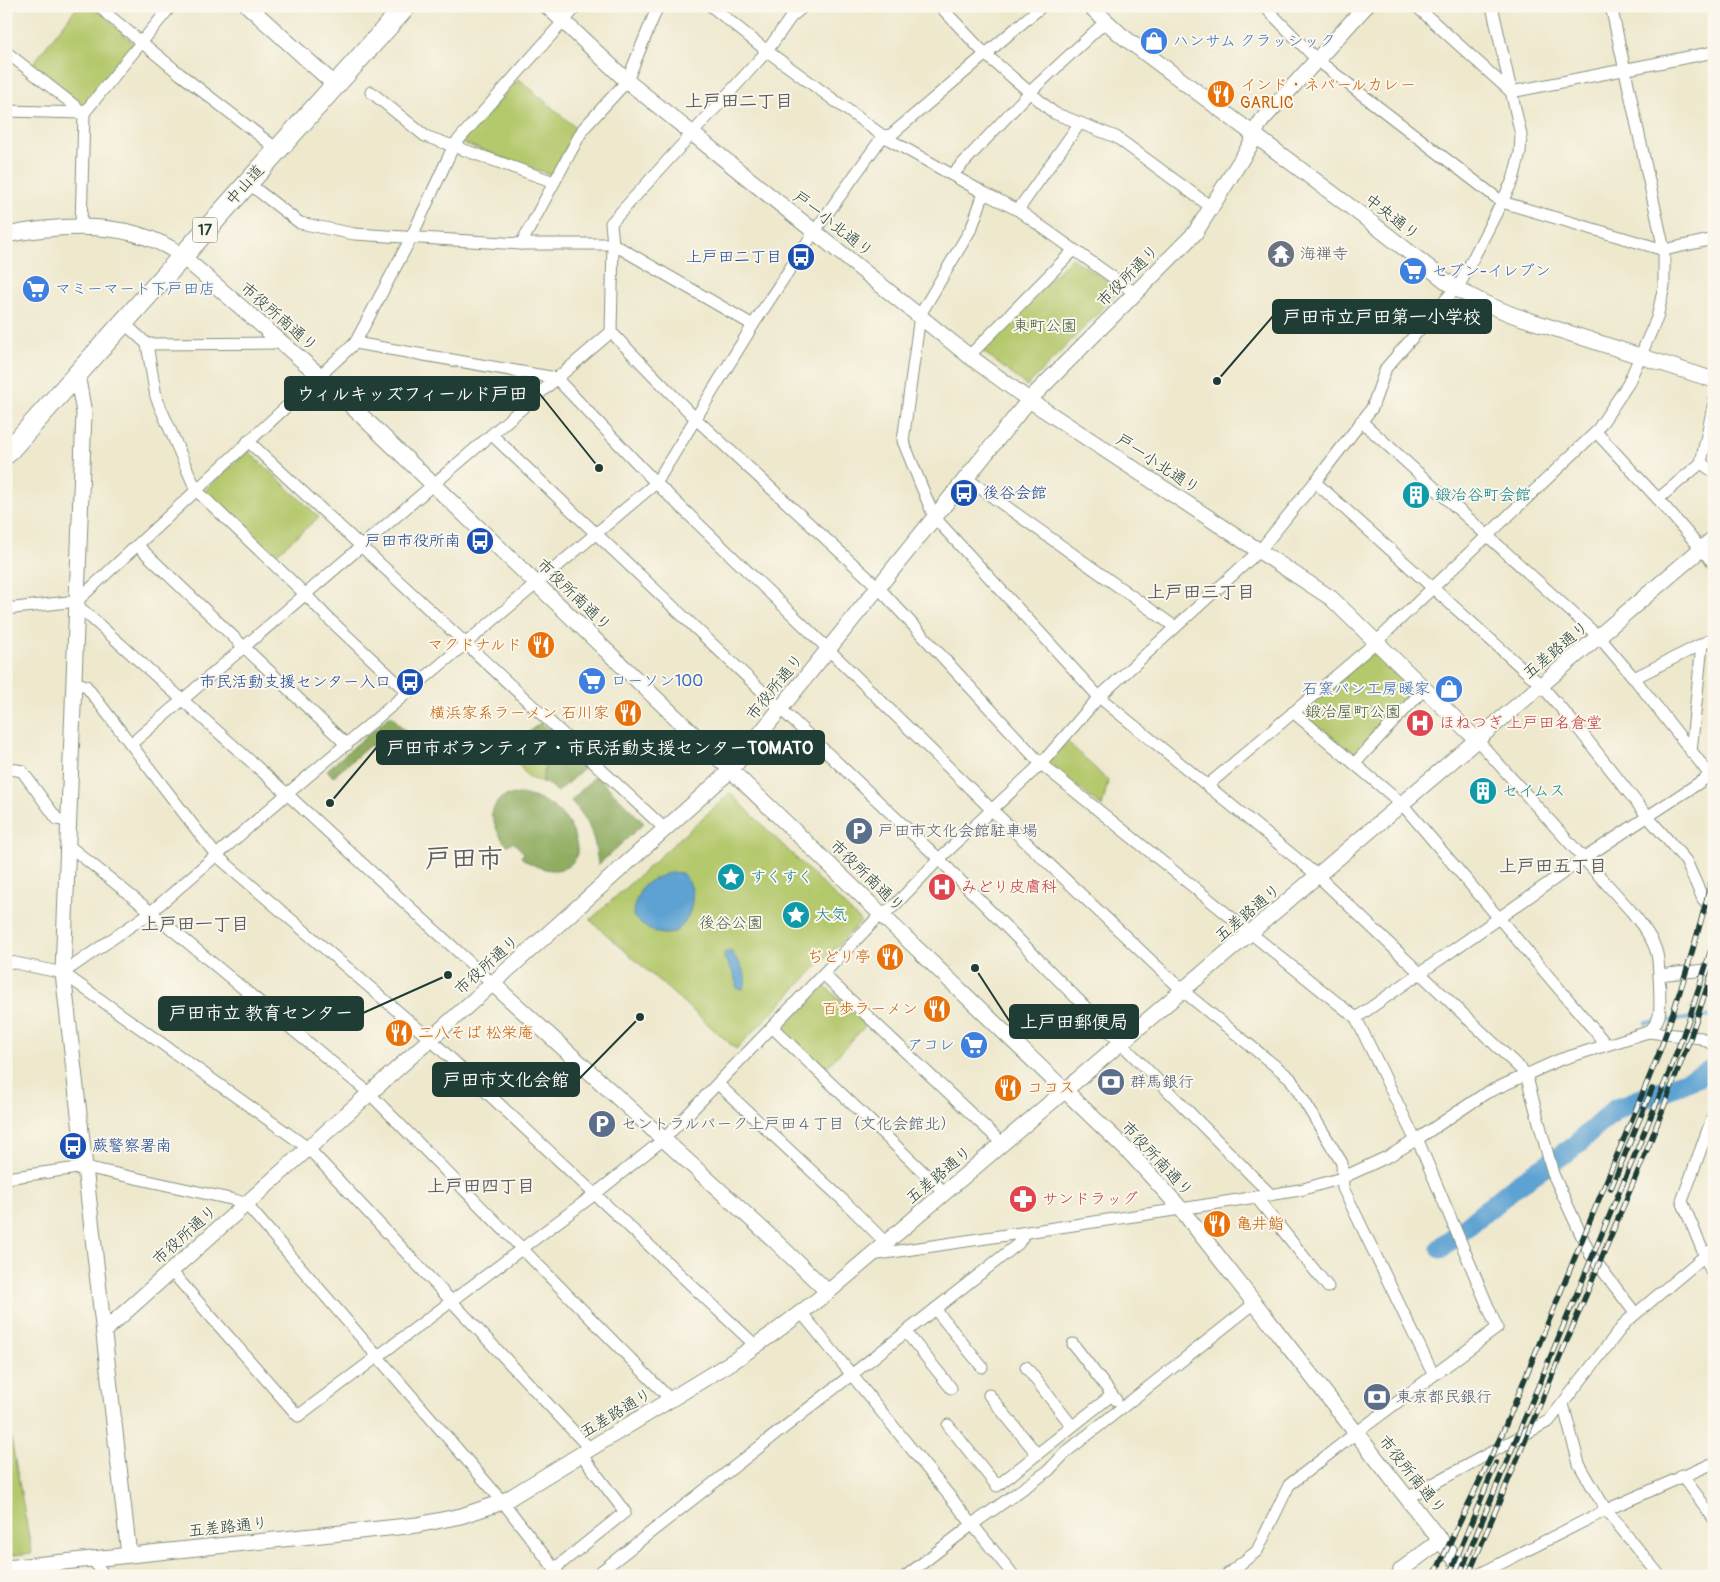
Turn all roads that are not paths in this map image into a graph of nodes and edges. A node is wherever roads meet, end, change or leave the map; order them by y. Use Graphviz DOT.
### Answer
graph roads {
  1 [pos="100,6"];
  2 [pos="171,6"];
  3 [pos="248,6"];
  4 [pos="406,6"];
  5 [pos="546,6"];
  6 [pos="577,6"];
  7 [pos="658,6"];
  8 [pos="711,6"];
  9 [pos="804,6"];
  10 [pos="940,6"];
  11 [pos="1042,6"];
  12 [pos="1090,6"];
  13 [pos="1264,6"];
  14 [pos="1366,6"];
  15 [pos="1416,6"];
  16 [pos="1492,6"];
  17 [pos="1611,6"];
  18 [pos="1106,21"];
  19 [pos="562,22"];
  20 [pos="142,42"];
  21 [pos="767,51"];
  22 [pos="6,52"];
  23 [pos="1714,52"];
  24 [pos="985,54"];
  25 [pos="1317,60"];
  26 [pos="1624,69"];
  27 [pos="627,82"];
  28 [pos="335,85"];
  29 [pos="371,92"];
  30 [pos="1030,92"];
  31 [pos="1511,92"];
  32 [pos="6,111"];
  33 [pos="84,113"];
  34 [pos="1080,123"];
  35 [pos="692,135"];
  36 [pos="883,136"];
  37 [pos="1254,136"];
  38 [pos="454,145"];
  39 [pos="277,149"];
  40 [pos="952,175"];
  41 [pos="554,182"];
  42 [pos="248,183"];
  43 [pos="984,193"];
  44 [pos="1502,202"];
  45 [pos="1211,208"];
  46 [pos="1018,210"];
  47 [pos="80,226"];
  48 [pos="814,232"];
  49 [pos="6,235"];
  50 [pos="411,238"];
  51 [pos="1714,239"];
  52 [pos="521,244"];
  53 [pos="613,244"];
  54 [pos="1074,250"];
  55 [pos="1664,250"];
  56 [pos="182,256"];
  57 [pos="1455,288"];
  58 [pos="1135,293"];
  59 [pos="920,315"];
  60 [pos="123,322"];
  61 [pos="753,325"];
  62 [pos="611,332"];
  63 [pos="355,343"];
  64 [pos="147,344"];
  65 [pos="285,344"];
  66 [pos="969,356"];
  67 [pos="1640,357"];
  68 [pos="77,374"];
  69 [pos="319,375"];
  70 [pos="556,378"];
  71 [pos="1714,380"];
  72 [pos="1029,400"];
  73 [pos="1714,402"];
  74 [pos="696,419"];
  75 [pos="1361,421"];
  76 [pos="1596,432"];
  77 [pos="492,435"];
  78 [pos="248,441"];
  79 [pos="6,454"];
  80 [pos="1701,463"];
  81 [pos="1714,472"];
  82 [pos="966,478"];
  83 [pos="1315,482"];
  84 [pos="656,483"];
  85 [pos="432,484"];
  86 [pos="196,490"];
  87 [pos="1658,499"];
  88 [pos="934,517"];
  89 [pos="596,534"];
  90 [pos="1488,535"];
  91 [pos="1714,538"];
  92 [pos="138,546"];
  93 [pos="362,546"];
  94 [pos="1700,550"];
  95 [pos="1259,551"];
  96 [pos="1714,564"];
  97 [pos="537,584"];
  98 [pos="878,587"];
  99 [pos="1432,587"];
  100 [pos="306,595"];
  101 [pos="77,603"];
  102 [pos="6,609"];
  103 [pos="1175,627"];
  104 [pos="1599,637"];
  105 [pos="1714,638"];
  106 [pos="1376,642"];
  107 [pos="465,644"];
  108 [pos="1702,644"];
  109 [pos="245,646"];
  110 [pos="828,649"];
  111 [pos="1634,678"];
  112 [pos="74,682"];
  113 [pos="1542,685"];
  114 [pos="1425,688"];
  115 [pos="408,693"];
  116 [pos="1099,696"];
  117 [pos="182,699"];
  118 [pos="780,708"];
  119 [pos="1293,712"];
  120 [pos="1478,741"];
  121 [pos="131,744"];
  122 [pos="347,745"];
  123 [pos="1691,752"];
  124 [pos="1355,763"];
  125 [pos="1041,764"];
  126 [pos="6,768"];
  127 [pos="731,770"];
  128 [pos="1712,776"];
  129 [pos="1208,785"];
  130 [pos="287,794"];
  131 [pos="1402,804"];
  132 [pos="992,810"];
  133 [pos="1648,818"];
  134 [pos="69,822"];
  135 [pos="666,829"];
  136 [pos="68,845"];
  137 [pos="216,855"];
  138 [pos="940,859"];
  139 [pos="1583,859"];
  140 [pos="1318,876"];
  141 [pos="1714,911"];
  142 [pos="151,912"];
  143 [pos="881,914"];
  144 [pos="1499,918"];
  145 [pos="1250,934"];
  146 [pos="6,961"];
  147 [pos="1714,969"];
  148 [pos="63,972"];
  149 [pos="1421,973"];
  150 [pos="823,974"];
  151 [pos="1659,975"];
  152 [pos="493,984"];
  153 [pos="1183,991"];
  154 [pos="1356,1018"];
  155 [pos="772,1027"];
  156 [pos="1650,1030"];
  157 [pos="430,1039"];
  158 [pos="1121,1043"];
  159 [pos="1606,1044"];
  160 [pos="1714,1045"];
  161 [pos="1526,1074"];
  162 [pos="718,1084"];
  163 [pos="1065,1092"];
  164 [pos="370,1094"];
  165 [pos="1714,1113"];
  166 [pos="664,1139"];
  167 [pos="1416,1140"];
  168 [pos="1003,1144"];
  169 [pos="308,1148"];
  170 [pos="85,1167"];
  171 [pos="6,1178"];
  172 [pos="1342,1178"];
  173 [pos="945,1193"];
  174 [pos="595,1194"];
  175 [pos="1271,1195"];
  176 [pos="1256,1197"];
  177 [pos="246,1204"];
  178 [pos="1181,1210"];
  179 [pos="1025,1233"];
  180 [pos="886,1243"];
  181 [pos="523,1248"];
  182 [pos="1714,1248"];
  183 [pos="872,1255"];
  184 [pos="1704,1256"];
  185 [pos="172,1270"];
  186 [pos="1714,1278"];
  187 [pos="1328,1288"];
  188 [pos="828,1292"];
  189 [pos="452,1301"];
  190 [pos="1254,1303"];
  191 [pos="935,1309"];
  192 [pos="801,1312"];
  193 [pos="1635,1313"];
  194 [pos="104,1331"];
  195 [pos="906,1332"];
  196 [pos="1073,1344"];
  197 [pos="756,1346"];
  198 [pos="377,1358"];
  199 [pos="982,1367"];
  200 [pos="1026,1367"];
  201 [pos="851,1374"];
  202 [pos="1433,1374"];
  203 [pos="951,1388"];
  204 [pos="989,1395"];
  205 [pos="1112,1395"];
  206 [pos="671,1400"];
  207 [pos="1563,1404"];
  208 [pos="1122,1408"];
  209 [pos="948,1425"];
  210 [pos="1072,1426"];
  211 [pos="1356,1433"];
  212 [pos="585,1451"];
  213 [pos="1037,1454"];
  214 [pos="1714,1463"];
  215 [pos="1682,1475"];
  216 [pos="1407,1498"];
  217 [pos="503,1502"];
  218 [pos="1606,1510"];
  219 [pos="1714,1519"];
  220 [pos="973,1524"];
  221 [pos="1440,1540"];
  222 [pos="129,1555"];
  223 [pos="92,1559"];
  224 [pos="6,1568"];
  225 [pos="56,1570"];
  226 [pos="557,1572"];
  227 [pos="105,1576"];
  228 [pos="595,1576"];
  229 [pos="906,1576"];
  230 [pos="1014,1576"];
  231 [pos="1225,1576"];
  232 [pos="1399,1576"];
  233 [pos="1468,1576"];
  234 [pos="1476,1576"];
  235 [pos="1660,1576"];
  1 -- 20 [label="street"];
  2 -- 20 [label="street"];
  3 -- 28 [label="street"];
  4 -- 28 [label="highway, 中山道 / 17"];
  5 -- 19 [label="street, 戸一小北通り"];
  6 -- 19 [label="street"];
  7 -- 27 [label="street"];
  8 -- 21 [label="street"];
  9 -- 21 [label="street"];
  10 -- 24 [label="street"];
  11 -- 24 [label="street"];
  12 -- 18 [label="street, 中央通り"];
  13 -- 25 [label="street"];
  14 -- 25 [label="street, 市役所通り"];
  15 -- 31 [label="street"];
  16 -- 31 [label="street"];
  17 -- 26 [label="street"];
  18 -- 30 [label="street"];
  18 -- 37 [label="street, 中央通り"];
  19 -- 27 [label="street, 戸一小北通り"];
  19 -- 38 [label="street"];
  20 -- 33 [label="street"];
  20 -- 39 [label="street"];
  21 -- 35 [label="street"];
  21 -- 36 [label="street"];
  22 -- 33 [label="street"];
  23 -- 26 [label="street"];
  24 -- 30 [label="street"];
  24 -- 36 [label="street"];
  25 -- 37 [label="street, 市役所通り"];
  25 -- 44 [label="street"];
  26 -- 31 [label="street"];
  26 -- 55 [label="street"];
  27 -- 35 [label="street, 戸一小北通り"];
  27 -- 41 [label="street"];
  28 -- 39 [label="highway, 中山道 / 17"];
  29 -- 38 [label="street"];
  30 -- 34 [label="street"];
  30 -- 40 [label="street"];
  31 -- 44 [label="street"];
  32 -- 33 [label="street"];
  33 -- 47 [label="street"];
  34 -- 45 [label="street"];
  34 -- 46 [label="street"];
  35 -- 48 [label="street, 戸一小北通り"];
  35 -- 53 [label="street"];
  36 -- 40 [label="street"];
  36 -- 48 [label="street"];
  37 -- 45 [label="street, 市役所通り"];
  37 -- 57 [label="street, 中央通り"];
  38 -- 41 [label="street"];
  38 -- 50 [label="street"];
  39 -- 42 [label="highway, 中山道 / 17"];
  40 -- 43 [label="street"];
  41 -- 52 [label="street"];
  42 -- 50 [label="street"];
  42 -- 56 [label="highway, 中山道 / 17"];
  43 -- 46 [label="street"];
  43 -- 59 [label="street"];
  44 -- 55 [label="street"];
  44 -- 57 [label="street"];
  45 -- 58 [label="street, 市役所通り"];
  46 -- 54 [label="street"];
  47 -- 49 [label="street, 市役所南通り"];
  47 -- 56 [label="street, 市役所南通り"];
  48 -- 59 [label="street, 戸一小北通り"];
  48 -- 61 [label="street"];
  50 -- 52 [label="street"];
  50 -- 63 [label="street"];
  51 -- 55 [label="street"];
  52 -- 53 [label="street"];
  53 -- 61 [label="street"];
  53 -- 62 [label="street"];
  54 -- 58 [label="street"];
  54 -- 66 [label="street"];
  55 -- 67 [label="street"];
  56 -- 60 [label="highway, 中山道 / 17"];
  56 -- 65 [label="street, 市役所南通り"];
  57 -- 67 [label="street, 中央通り"];
  57 -- 75 [label="street"];
  58 -- 72 [label="street, 市役所通り"];
  59 -- 66 [label="street, 戸一小北通り"];
  59 -- 88 [label="street"];
  60 -- 64 [label="street"];
  60 -- 68 [label="highway, 中山道 / 17"];
  61 -- 74 [label="street"];
  62 -- 70 [label="street"];
  62 -- 74 [label="street"];
  63 -- 69 [label="street"];
  63 -- 70 [label="street"];
  64 -- 65 [label="street"];
  64 -- 86 [label="street"];
  65 -- 69 [label="street, 市役所南通り"];
  66 -- 72 [label="street, 戸一小北通り"];
  67 -- 71 [label="street, 中央通り"];
  67 -- 76 [label="street"];
  68 -- 79 [label="highway, 中山道 / 17"];
  68 -- 101 [label="street"];
  69 -- 78 [label="street"];
  69 -- 85 [label="street, 市役所南通り"];
  70 -- 77 [label="street"];
  70 -- 84 [label="street"];
  72 -- 82 [label="street, 市役所通り"];
  72 -- 95 [label="street, 戸一小北通り"];
  73 -- 80 [label="street"];
  74 -- 84 [label="street"];
  74 -- 98 [label="street"];
  75 -- 83 [label="street"];
  75 -- 90 [label="street"];
  76 -- 87 [label="street"];
  76 -- 90 [label="street"];
  77 -- 85 [label="street"];
  77 -- 89 [label="street"];
  78 -- 86 [label="street"];
  78 -- 93 [label="street"];
  80 -- 81 [label="street"];
  80 -- 87 [label="street"];
  82 -- 88 [label="street, 市役所通り"];
  82 -- 103 [label="street"];
  83 -- 95 [label="street"];
  83 -- 99 [label="street"];
  84 -- 89 [label="street"];
  84 -- 110 [label="street"];
  85 -- 93 [label="street"];
  85 -- 97 [label="street, 市役所南通り"];
  86 -- 92 [label="street"];
  86 -- 100 [label="street"];
  87 -- 94 [label="street"];
  88 -- 98 [label="street, 市役所通り"];
  88 -- 116 [label="street"];
  89 -- 97 [label="street"];
  89 -- 118 [label="street"];
  90 -- 99 [label="street"];
  90 -- 104 [label="street"];
  91 -- 94 [label="street, 五差路通り"];
  92 -- 101 [label="street"];
  92 -- 109 [label="street"];
  93 -- 100 [label="street"];
  93 -- 107 [label="street"];
  94 -- 96 [label="street"];
  94 -- 104 [label="street, 五差路通り"];
  95 -- 103 [label="street"];
  95 -- 106 [label="street, 戸一小北通り"];
  97 -- 107 [label="street"];
  97 -- 127 [label="street, 市役所南通り"];
  98 -- 110 [label="street, 市役所通り"];
  98 -- 125 [label="street"];
  99 -- 106 [label="street"];
  99 -- 113 [label="street"];
  100 -- 109 [label="street"];
  100 -- 115 [label="street"];
  101 -- 102 [label="street"];
  101 -- 112 [label="street"];
  101 -- 117 [label="street"];
  103 -- 116 [label="street"];
  104 -- 111 [label="street"];
  104 -- 113 [label="street, 五差路通り"];
  105 -- 108 [label="street"];
  106 -- 114 [label="street, 戸一小北通り"];
  106 -- 119 [label="street"];
  107 -- 115 [label="street"];
  107 -- 135 [label="street"];
  108 -- 111 [label="street"];
  108 -- 123 [label="street"];
  109 -- 117 [label="street"];
  109 -- 122 [label="street"];
  110 -- 118 [label="street, 市役所通り"];
  110 -- 132 [label="street"];
  111 -- 123 [label="street"];
  112 -- 121 [label="street"];
  112 -- 134 [label="street"];
  113 -- 120 [label="street, 五差路通り"];
  113 -- 133 [label="street"];
  114 -- 120 [label="street, 戸一小北通り"];
  114 -- 124 [label="street"];
  115 -- 122 [label="street"];
  116 -- 125 [label="street"];
  116 -- 129 [label="street"];
  117 -- 121 [label="street"];
  117 -- 130 [label="street"];
  118 -- 127 [label="street, 市役所通り"];
  118 -- 138 [label="street"];
  119 -- 124 [label="street"];
  119 -- 129 [label="street"];
  120 -- 131 [label="street, 五差路通り"];
  120 -- 139 [label="street, 戸一小北通り"];
  121 -- 137 [label="street"];
  122 -- 130 [label="street"];
  123 -- 128 [label="street"];
  124 -- 131 [label="street"];
  125 -- 132 [label="street"];
  125 -- 145 [label="street"];
  126 -- 134 [label="street"];
  127 -- 135 [label="street, 市役所通り"];
  127 -- 143 [label="street, 市役所南通り"];
  128 -- 133 [label="street"];
  129 -- 140 [label="street"];
  130 -- 137 [label="street"];
  130 -- 152 [label="street"];
  131 -- 140 [label="street, 五差路通り"];
  131 -- 144 [label="street"];
  132 -- 138 [label="street"];
  132 -- 153 [label="street"];
  133 -- 139 [label="street"];
  133 -- 141 [label="street"];
  134 -- 136 [label="street"];
  135 -- 152 [label="street, 市役所通り"];
  136 -- 142 [label="street"];
  136 -- 148 [label="street"];
  137 -- 142 [label="street"];
  137 -- 157 [label="street"];
  138 -- 143 [label="street"];
  138 -- 158 [label="street"];
  139 -- 144 [label="street"];
  139 -- 151 [label="street, 戸一小北通り"];
  140 -- 145 [label="street, 五差路通り"];
  140 -- 149 [label="street"];
  142 -- 148 [label="street"];
  142 -- 164 [label="street"];
  143 -- 150 [label="street"];
  143 -- 163 [label="street, 市役所南通り"];
  144 -- 149 [label="street"];
  144 -- 159 [label="street"];
  145 -- 153 [label="street, 五差路通り"];
  145 -- 154 [label="street"];
  146 -- 148 [label="street"];
  147 -- 151 [label="street"];
  148 -- 169 [label="street"];
  148 -- 170 [label="street"];
  149 -- 154 [label="street"];
  149 -- 161 [label="street"];
  150 -- 155 [label="street"];
  150 -- 168 [label="street"];
  151 -- 156 [label="street, 戸一小北通り"];
  152 -- 157 [label="street, 市役所通り"];
  152 -- 166 [label="street"];
  153 -- 158 [label="street, 五差路通り"];
  153 -- 172 [label="street"];
  154 -- 167 [label="street"];
  155 -- 162 [label="street"];
  155 -- 173 [label="street"];
  156 -- 159 [label="street"];
  156 -- 160 [label="street"];
  157 -- 164 [label="street, 市役所通り"];
  157 -- 174 [label="street"];
  158 -- 163 [label="street, 五差路通り"];
  158 -- 175 [label="street"];
  159 -- 161 [label="street"];
  161 -- 167 [label="street"];
  161 -- 193 [label="street"];
  162 -- 166 [label="street"];
  162 -- 180 [label="street"];
  163 -- 168 [label="street, 五差路通り"];
  163 -- 178 [label="street, 市役所南通り"];
  164 -- 169 [label="street, 市役所通り"];
  164 -- 181 [label="street"];
  165 -- 184 [label="street"];
  166 -- 174 [label="street"];
  166 -- 188 [label="street"];
  167 -- 172 [label="street"];
  167 -- 202 [label="street"];
  168 -- 173 [label="street, 五差路通り"];
  169 -- 177 [label="street, 市役所通り"];
  169 -- 189 [label="street"];
  170 -- 171 [label="street"];
  170 -- 177 [label="street"];
  170 -- 194 [label="street"];
  172 -- 175 [label="street"];
  172 -- 202 [label="street"];
  173 -- 180 [label="street, 五差路通り"];
  174 -- 181 [label="street"];
  174 -- 197 [label="street"];
  175 -- 176 [label="street"];
  176 -- 178 [label="street"];
  176 -- 187 [label="street"];
  177 -- 185 [label="street, 市役所通り"];
  177 -- 198 [label="street"];
  178 -- 179 [label="street"];
  178 -- 190 [label="street, 市役所南通り"];
  179 -- 183 [label="street"];
  179 -- 191 [label="street"];
  180 -- 183 [label="street, 五差路通り"];
  181 -- 189 [label="street"];
  181 -- 206 [label="street"];
  182 -- 184 [label="street"];
  183 -- 188 [label="street, 五差路通り"];
  184 -- 186 [label="street"];
  184 -- 193 [label="street"];
  185 -- 194 [label="street, 市役所通り"];
  185 -- 198 [label="street"];
  188 -- 192 [label="street, 五差路通り"];
  189 -- 198 [label="street"];
  189 -- 212 [label="street"];
  190 -- 208 [label="street"];
  190 -- 211 [label="street, 市役所南通り"];
  191 -- 195 [label="street"];
  191 -- 199 [label="street"];
  192 -- 197 [label="street, 五差路通り"];
  192 -- 201 [label="street"];
  193 -- 207 [label="street"];
  194 -- 222 [label="street"];
  195 -- 201 [label="street"];
  195 -- 203 [label="street"];
  196 -- 205 [label="street"];
  197 -- 206 [label="street, 五差路通り"];
  198 -- 217 [label="street"];
  200 -- 210 [label="street"];
  201 -- 220 [label="street"];
  201 -- 228 [label="street"];
  202 -- 211 [label="street"];
  204 -- 213 [label="street"];
  205 -- 208 [label="street"];
  205 -- 210 [label="street"];
  206 -- 212 [label="street, 五差路通り"];
  207 -- 216 [label="street"];
  207 -- 218 [label="street"];
  208 -- 220 [label="street"];
  209 -- 213 [label="street"];
  210 -- 213 [label="street"];
  211 -- 216 [label="street, 市役所南通り"];
  211 -- 231 [label="street"];
  212 -- 217 [label="street, 五差路通り"];
  212 -- 226 [label="street"];
  214 -- 215 [label="street"];
  215 -- 218 [label="street"];
  215 -- 219 [label="street"];
  216 -- 221 [label="street, 市役所南通り"];
  217 -- 222 [label="street, 五差路通り"];
  217 -- 226 [label="street"];
  218 -- 234 [label="street"];
  218 -- 235 [label="street"];
  220 -- 229 [label="street"];
  220 -- 230 [label="street"];
  221 -- 232 [label="street"];
  221 -- 233 [label="street, 市役所南通り"];
  222 -- 223 [label="street, 五差路通り"];
  223 -- 225 [label="street, 五差路通り"];
  223 -- 227 [label="street"];
  224 -- 225 [label="street, 五差路通り"];
}
